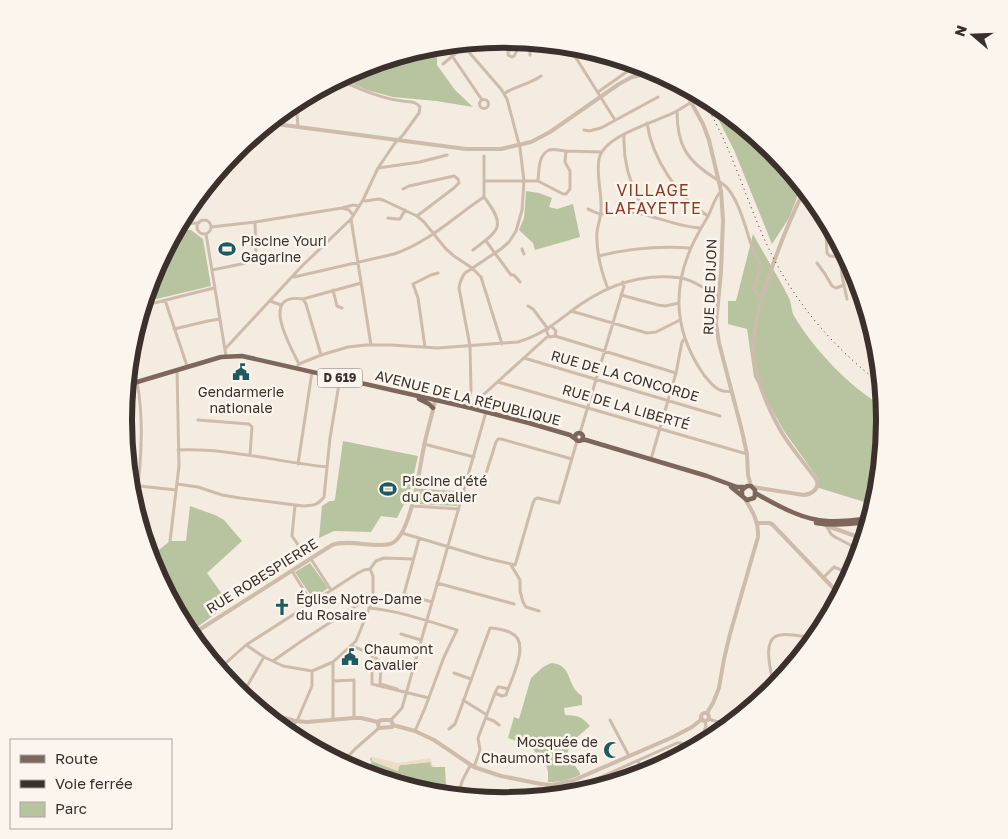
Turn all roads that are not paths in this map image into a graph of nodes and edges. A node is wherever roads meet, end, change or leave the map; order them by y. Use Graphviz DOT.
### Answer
graph roads {
  1 [pos="530,48"];
  2 [pos="467,50"];
  3 [pos="458,51"];
  4 [pos="449,52"];
  5 [pos="572,54"];
  6 [pos="530,55"];
  7 [pos="452,57"];
  8 [pos="443,64"];
  9 [pos="630,69"];
  10 [pos="644,75"];
  11 [pos="541,76"];
  12 [pos="346,83"];
  13 [pos="598,92"];
  14 [pos="505,94"];
  15 [pos="687,96"];
  16 [pos="658,97"];
  17 [pos="600,98"];
  18 [pos="482,100"];
  19 [pos="692,102"];
  20 [pos="297,110"];
  21 [pos="677,111"];
  22 [pos="615,120"];
  23 [pos="647,123"];
  24 [pos="278,124"];
  25 [pos="298,126"];
  26 [pos="584,130"];
  27 [pos="624,134"];
  28 [pos="398,139"];
  29 [pos="519,145"];
  30 [pos="566,151"];
  31 [pos="601,152"];
  32 [pos="447,155"];
  33 [pos="484,156"];
  34 [pos="378,168"];
  35 [pos="484,181"];
  36 [pos="524,181"];
  37 [pos="538,181"];
  38 [pos="718,181"];
  39 [pos="402,189"];
  40 [pos="721,191"];
  41 [pos="801,196"];
  42 [pos="484,197"];
  43 [pos="363,200"];
  44 [pos="713,205"];
  45 [pos="723,205"];
  46 [pos="350,206"];
  47 [pos="359,206"];
  48 [pos="342,208"];
  49 [pos="588,209"];
  50 [pos="349,210"];
  51 [pos="405,210"];
  52 [pos="601,214"];
  53 [pos="648,215"];
  54 [pos="417,216"];
  55 [pos="708,216"];
  56 [pos="352,217"];
  57 [pos="388,218"];
  58 [pos="255,222"];
  59 [pos="199,223"];
  60 [pos="188,224"];
  61 [pos="211,227"];
  62 [pos="701,228"];
  63 [pos="198,229"];
  64 [pos="434,233"];
  65 [pos="206,234"];
  66 [pos="826,234"];
  67 [pos="486,241"];
  68 [pos="475,248"];
  69 [pos="690,248"];
  70 [pos="522,249"];
  71 [pos="496,254"];
  72 [pos="524,254"];
  73 [pos="599,256"];
  74 [pos="839,257"];
  75 [pos="840,260"];
  76 [pos="358,262"];
  77 [pos="817,263"];
  78 [pos="472,268"];
  79 [pos="212,270"];
  80 [pos="438,273"];
  81 [pos="293,276"];
  82 [pos="681,278"];
  83 [pos="520,282"];
  84 [pos="622,282"];
  85 [pos="361,283"];
  86 [pos="618,284"];
  87 [pos="844,285"];
  88 [pos="215,288"];
  89 [pos="608,288"];
  90 [pos="333,290"];
  91 [pos="622,293"];
  92 [pos="719,294"];
  93 [pos="763,295"];
  94 [pos="303,299"];
  95 [pos="848,299"];
  96 [pos="165,300"];
  97 [pos="270,301"];
  98 [pos="679,303"];
  99 [pos="151,304"];
  100 [pos="281,305"];
  101 [pos="528,306"];
  102 [pos="342,308"];
  103 [pos="571,311"];
  104 [pos="220,319"];
  105 [pos="680,320"];
  106 [pos="613,323"];
  107 [pos="174,329"];
  108 [pos="548,329"];
  109 [pos="548,336"];
  110 [pos="555,336"];
  111 [pos="685,338"];
  112 [pos="371,344"];
  113 [pos="502,344"];
  114 [pos="470,346"];
  115 [pos="425,347"];
  116 [pos="225,349"];
  117 [pos="605,351"];
  118 [pos="321,355"];
  119 [pos="226,356"];
  120 [pos="524,358"];
  121 [pos="186,366"];
  122 [pos="298,366"];
  123 [pos="177,370"];
  124 [pos="312,372"];
  125 [pos="676,373"];
  126 [pos="340,378"];
  127 [pos="596,379"];
  128 [pos="138,382"];
  129 [pos="498,382"];
  130 [pos="134,383"];
  131 [pos="732,391"];
  132 [pos="414,396"];
  133 [pos="435,401"];
  134 [pos="668,401"];
  135 [pos="433,408"];
  136 [pos="469,408"];
  137 [pos="588,408"];
  138 [pos="486,412"];
  139 [pos="720,416"];
  140 [pos="198,420"];
  141 [pos="660,429"];
  142 [pos="578,437"];
  143 [pos="424,444"];
  144 [pos="178,450"];
  145 [pos="747,454"];
  146 [pos="250,455"];
  147 [pos="474,457"];
  148 [pos="651,459"];
  149 [pos="572,460"];
  150 [pos="298,464"];
  151 [pos="327,467"];
  152 [pos="748,474"];
  153 [pos="467,479"];
  154 [pos="724,482"];
  155 [pos="176,484"];
  156 [pos="138,486"];
  157 [pos="745,487"];
  158 [pos="176,490"];
  159 [pos="416,490"];
  160 [pos="464,492"];
  161 [pos="754,492"];
  162 [pos="772,496"];
  163 [pos="743,497"];
  164 [pos="295,505"];
  165 [pos="413,506"];
  166 [pos="459,509"];
  167 [pos="754,513"];
  168 [pos="862,519"];
  169 [pos="757,523"];
  170 [pos="861,523"];
  171 [pos="826,525"];
  172 [pos="402,533"];
  173 [pos="857,537"];
  174 [pos="418,538"];
  175 [pos="170,541"];
  176 [pos="448,547"];
  177 [pos="853,547"];
  178 [pos="413,559"];
  179 [pos="310,560"];
  180 [pos="513,565"];
  181 [pos="370,570"];
  182 [pos="292,571"];
  183 [pos="844,571"];
  184 [pos="823,578"];
  185 [pos="437,583"];
  186 [pos="331,590"];
  187 [pos="835,590"];
  188 [pos="432,602"];
  189 [pos="312,603"];
  190 [pos="514,604"];
  191 [pos="370,606"];
  192 [pos="540,611"];
  193 [pos="426,621"];
  194 [pos="198,630"];
  195 [pos="401,634"];
  196 [pos="805,637"];
  197 [pos="421,640"];
  198 [pos="246,645"];
  199 [pos="351,646"];
  200 [pos="372,655"];
  201 [pos="264,657"];
  202 [pos="273,661"];
  203 [pos="333,662"];
  204 [pos="224,665"];
  205 [pos="312,672"];
  206 [pos="454,673"];
  207 [pos="773,677"];
  208 [pos="471,679"];
  209 [pos="333,681"];
  210 [pos="493,684"];
  211 [pos="246,688"];
  212 [pos="498,688"];
  213 [pos="508,690"];
  214 [pos="399,691"];
  215 [pos="407,692"];
  216 [pos="495,693"];
  217 [pos="429,698"];
  218 [pos="463,700"];
  219 [pos="707,713"];
  220 [pos="280,717"];
  221 [pos="486,717"];
  222 [pos="354,718"];
  223 [pos="705,719"];
  224 [pos="333,720"];
  225 [pos="610,720"];
  226 [pos="296,721"];
  227 [pos="392,723"];
  228 [pos="719,723"];
  229 [pos="379,725"];
  230 [pos="499,725"];
  231 [pos="295,727"];
  232 [pos="449,729"];
  233 [pos="415,731"];
  234 [pos="703,734"];
  235 [pos="685,745"];
  236 [pos="629,756"];
  237 [pos="348,757"];
  238 [pos="638,761"];
  239 [pos="640,765"];
  240 [pos="472,767"];
  241 [pos="597,780"];
  242 [pos="563,783"];
  243 [pos="564,786"];
  244 [pos="460,789"];
  1 -- 6 [label="street"];
  2 -- 14 [label="street"];
  3 -- 7 [label="street"];
  4 -- 7 [label="street"];
  5 -- 13 [label="street"];
  7 -- 8 [label="street"];
  7 -- 18 [label="street"];
  9 -- 13 [label="street"];
  10 -- 17 [label="street, RUE DE DIJON"];
  11 -- 14 [label="street"];
  12 -- 28 [label="street"];
  13 -- 17 [label="street"];
  14 -- 29 [label="street"];
  15 -- 19 [label="street, RUE DE DIJON"];
  16 -- 22 [label="street"];
  17 -- 22 [label="street"];
  17 -- 29 [label="street, RUE DE DIJON"];
  19 -- 21 [label="street"];
  19 -- 38 [label="street, RUE DE DIJON"];
  20 -- 25 [label="street"];
  21 -- 23 [label="street"];
  21 -- 38 [label="street"];
  22 -- 26 [label="street"];
  23 -- 27 [label="street"];
  23 -- 55 [label="street"];
  24 -- 25 [label="street, RUE DE DIJON"];
  25 -- 28 [label="street, RUE DE DIJON"];
  27 -- 31 [label="street"];
  27 -- 53 [label="street"];
  28 -- 29 [label="street, RUE DE DIJON"];
  28 -- 34 [label="street"];
  29 -- 36 [label="street"];
  30 -- 31 [label="street"];
  30 -- 37 [label="street"];
  30 -- 37 [label="street"];
  31 -- 52 [label="street"];
  32 -- 34 [label="street"];
  33 -- 35 [label="street"];
  34 -- 43 [label="street"];
  35 -- 36 [label="street"];
  35 -- 42 [label="street"];
  36 -- 37 [label="street"];
  36 -- 71 [label="street"];
  38 -- 40 [label="street, RUE DE DIJON"];
  38 -- 93 [label="street"];
  39 -- 54 [label="street"];
  40 -- 44 [label="street"];
  40 -- 45 [label="street, RUE DE DIJON"];
  41 -- 93 [label="street"];
  42 -- 64 [label="street"];
  42 -- 67 [label="street"];
  43 -- 47 [label="street"];
  43 -- 51 [label="street"];
  44 -- 45 [label="street"];
  44 -- 55 [label="street"];
  45 -- 92 [label="street, RUE DE DIJON"];
  46 -- 47 [label="street"];
  46 -- 48 [label="street"];
  46 -- 50 [label="street"];
  47 -- 56 [label="street"];
  48 -- 50 [label="street"];
  48 -- 58 [label="street"];
  49 -- 52 [label="street"];
  50 -- 56 [label="street"];
  51 -- 54 [label="street"];
  51 -- 57 [label="street"];
  52 -- 53 [label="street"];
  52 -- 73 [label="street"];
  53 -- 62 [label="street"];
  54 -- 64 [label="street"];
  55 -- 62 [label="street"];
  56 -- 76 [label="street"];
  56 -- 81 [label="street"];
  58 -- 61 [label="street"];
  58 -- 79 [label="street"];
  59 -- 60 [label="street"];
  59 -- 61 [label="street"];
  59 -- 63 [label="street"];
  60 -- 63 [label="street"];
  61 -- 65 [label="street"];
  62 -- 69 [label="street"];
  63 -- 65 [label="street"];
  64 -- 76 [label="street"];
  64 -- 78 [label="street"];
  65 -- 79 [label="street"];
  66 -- 74 [label="street"];
  67 -- 68 [label="street"];
  67 -- 71 [label="street"];
  69 -- 73 [label="street"];
  69 -- 82 [label="street"];
  70 -- 72 [label="street"];
  71 -- 78 [label="street"];
  71 -- 83 [label="street"];
  73 -- 89 [label="street"];
  75 -- 87 [label="street"];
  76 -- 81 [label="street"];
  76 -- 85 [label="street"];
  77 -- 87 [label="street"];
  78 -- 113 [label="street"];
  78 -- 114 [label="street"];
  79 -- 88 [label="street"];
  80 -- 115 [label="street"];
  81 -- 97 [label="street"];
  82 -- 84 [label="street"];
  82 -- 92 [label="street"];
  82 -- 98 [label="street"];
  84 -- 86 [label="street"];
  84 -- 91 [label="street"];
  85 -- 90 [label="street"];
  85 -- 112 [label="street"];
  86 -- 89 [label="street"];
  86 -- 91 [label="street"];
  87 -- 95 [label="street"];
  88 -- 96 [label="street"];
  88 -- 104 [label="street"];
  89 -- 103 [label="street"];
  90 -- 94 [label="street"];
  90 -- 102 [label="street"];
  91 -- 98 [label="street"];
  91 -- 106 [label="street"];
  92 -- 131 [label="street, RUE DE DIJON"];
  93 -- 162 [label="street"];
  94 -- 100 [label="street"];
  94 -- 118 [label="street"];
  96 -- 99 [label="street"];
  96 -- 107 [label="street"];
  97 -- 100 [label="street"];
  97 -- 116 [label="street"];
  98 -- 105 [label="street"];
  100 -- 122 [label="street"];
  101 -- 108 [label="street"];
  103 -- 106 [label="street"];
  103 -- 108 [label="street"];
  104 -- 107 [label="street"];
  104 -- 116 [label="street"];
  105 -- 106 [label="street"];
  105 -- 111 [label="street"];
  106 -- 117 [label="street"];
  107 -- 121 [label="street"];
  108 -- 109 [label="street"];
  108 -- 110 [label="street"];
  108 -- 113 [label="street"];
  109 -- 110 [label="street"];
  109 -- 120 [label="street"];
  110 -- 117 [label="street"];
  111 -- 125 [label="street"];
  111 -- 131 [label="street"];
  112 -- 115 [label="street"];
  112 -- 118 [label="street"];
  113 -- 114 [label="street"];
  114 -- 115 [label="street"];
  114 -- 136 [label="street"];
  116 -- 119 [label="street"];
  117 -- 125 [label="street"];
  117 -- 127 [label="street"];
  118 -- 122 [label="street"];
  119 -- 121 [label="main road, AVENUE DE LA RÉPUBLIQUE / D 619"];
  119 -- 122 [label="main road, AVENUE DE LA RÉPUBLIQUE / D 619"];
  120 -- 127 [label="street, RUE DE LA CONCORDE"];
  120 -- 129 [label="street"];
  121 -- 123 [label="main road, AVENUE DE LA RÉPUBLIQUE / D 619"];
  122 -- 124 [label="main road, AVENUE DE LA RÉPUBLIQUE / D 619"];
  123 -- 128 [label="main road, AVENUE DE LA RÉPUBLIQUE / D 619"];
  123 -- 144 [label="street"];
  124 -- 126 [label="main road, AVENUE DE LA RÉPUBLIQUE / D 619"];
  124 -- 150 [label="street"];
  125 -- 134 [label="street"];
  126 -- 132 [label="main road, AVENUE DE LA RÉPUBLIQUE / D 619"];
  126 -- 151 [label="street"];
  127 -- 134 [label="street, RUE DE LA CONCORDE"];
  127 -- 137 [label="street"];
  128 -- 130 [label="main road, AVENUE DE LA RÉPUBLIQUE / D 619"];
  128 -- 156 [label="street"];
  129 -- 136 [label="street"];
  129 -- 137 [label="street, RUE DE LA LIBERTÉ"];
  131 -- 145 [label="street, RUE DE DIJON"];
  132 -- 133 [label="main road, AVENUE DE LA RÉPUBLIQUE / D 619"];
  132 -- 135 [label="main road"];
  133 -- 135 [label="street"];
  133 -- 136 [label="main road, AVENUE DE LA RÉPUBLIQUE / D 619"];
  134 -- 139 [label="street, RUE DE LA CONCORDE"];
  134 -- 141 [label="street"];
  135 -- 143 [label="street"];
  136 -- 138 [label="main road, AVENUE DE LA RÉPUBLIQUE / D 619"];
  137 -- 141 [label="street, RUE DE LA LIBERTÉ"];
  137 -- 142 [label="street"];
  138 -- 142 [label="main road, AVENUE DE LA RÉPUBLIQUE / D 619"];
  138 -- 147 [label="street"];
  140 -- 146 [label="street"];
  141 -- 145 [label="street, RUE DE LA LIBERTÉ"];
  141 -- 148 [label="street"];
  142 -- 148 [label="main road, AVENUE DE LA RÉPUBLIQUE / D 619"];
  142 -- 149 [label="street"];
  143 -- 147 [label="street"];
  143 -- 159 [label="street"];
  144 -- 146 [label="street"];
  144 -- 155 [label="street"];
  145 -- 152 [label="street, RUE DE DIJON"];
  146 -- 150 [label="street"];
  147 -- 153 [label="street"];
  148 -- 154 [label="main road, AVENUE DE LA RÉPUBLIQUE / D 619"];
  149 -- 153 [label="street"];
  149 -- 180 [label="street"];
  150 -- 151 [label="street"];
  151 -- 164 [label="street"];
  152 -- 157 [label="street, RUE DE DIJON"];
  152 -- 161 [label="street, RUE DE DIJON"];
  153 -- 160 [label="street"];
  154 -- 157 [label="main road, AVENUE DE LA RÉPUBLIQUE"];
  154 -- 163 [label="main road, AVENUE DE LA RÉPUBLIQUE / D 619"];
  155 -- 158 [label="street"];
  155 -- 164 [label="street"];
  156 -- 158 [label="street"];
  157 -- 161 [label="main road"];
  157 -- 163 [label="main road"];
  158 -- 175 [label="street"];
  159 -- 160 [label="street"];
  159 -- 165 [label="street"];
  160 -- 166 [label="street"];
  161 -- 162 [label="main road"];
  161 -- 162 [label="street"];
  161 -- 163 [label="main road"];
  161 -- 167 [label="street, RUE DE DIJON"];
  161 -- 171 [label="main road"];
  162 -- 168 [label="main road"];
  163 -- 167 [label="street"];
  164 -- 179 [label="street"];
  165 -- 166 [label="street"];
  165 -- 172 [label="street"];
  166 -- 176 [label="street"];
  167 -- 169 [label="street"];
  169 -- 184 [label="street"];
  169 -- 219 [label="street"];
  170 -- 171 [label="main road"];
  171 -- 173 [label="street"];
  171 -- 177 [label="street"];
  172 -- 174 [label="street"];
  172 -- 179 [label="street, RUE ROBESPIERRE"];
  174 -- 176 [label="street"];
  174 -- 178 [label="street"];
  176 -- 180 [label="street"];
  176 -- 185 [label="street"];
  178 -- 181 [label="street"];
  178 -- 188 [label="street"];
  179 -- 182 [label="street, RUE ROBESPIERRE"];
  179 -- 186 [label="street"];
  180 -- 192 [label="street"];
  181 -- 186 [label="street"];
  181 -- 191 [label="street"];
  182 -- 189 [label="street"];
  182 -- 194 [label="street, RUE ROBESPIERRE"];
  183 -- 184 [label="street"];
  184 -- 187 [label="street"];
  185 -- 188 [label="street"];
  185 -- 190 [label="street"];
  186 -- 189 [label="street"];
  188 -- 193 [label="street"];
  189 -- 198 [label="street"];
  191 -- 193 [label="street"];
  191 -- 199 [label="street"];
  191 -- 202 [label="street"];
  193 -- 197 [label="street"];
  193 -- 217 [label="street"];
  195 -- 197 [label="street"];
  196 -- 207 [label="street"];
  197 -- 215 [label="street"];
  198 -- 201 [label="street"];
  198 -- 204 [label="street"];
  199 -- 200 [label="street"];
  199 -- 203 [label="street"];
  200 -- 214 [label="street"];
  200 -- 214 [label="street"];
  201 -- 202 [label="street"];
  201 -- 211 [label="street"];
  202 -- 205 [label="street"];
  203 -- 205 [label="street"];
  203 -- 209 [label="street"];
  205 -- 226 [label="street"];
  206 -- 208 [label="street"];
  208 -- 213 [label="street"];
  208 -- 218 [label="street"];
  209 -- 222 [label="street"];
  209 -- 224 [label="street"];
  210 -- 212 [label="street"];
  212 -- 213 [label="street"];
  212 -- 216 [label="street"];
  213 -- 216 [label="street"];
  214 -- 215 [label="street"];
  215 -- 217 [label="street"];
  215 -- 227 [label="street"];
  216 -- 221 [label="street"];
  217 -- 233 [label="street"];
  218 -- 221 [label="street"];
  218 -- 232 [label="street"];
  219 -- 223 [label="street"];
  219 -- 223 [label="street"];
  220 -- 226 [label="street"];
  221 -- 230 [label="street"];
  221 -- 240 [label="street"];
  222 -- 224 [label="street"];
  222 -- 229 [label="street"];
  223 -- 228 [label="street"];
  223 -- 234 [label="street"];
  223 -- 236 [label="street"];
  224 -- 226 [label="street"];
  225 -- 236 [label="street"];
  226 -- 231 [label="street"];
  227 -- 229 [label="street"];
  227 -- 229 [label="street"];
  227 -- 233 [label="street"];
  229 -- 237 [label="street"];
  233 -- 240 [label="street"];
  235 -- 238 [label="street"];
  236 -- 242 [label="street"];
  238 -- 239 [label="street"];
  238 -- 241 [label="street"];
  240 -- 242 [label="street"];
  240 -- 244 [label="street"];
  242 -- 243 [label="street"];
}
